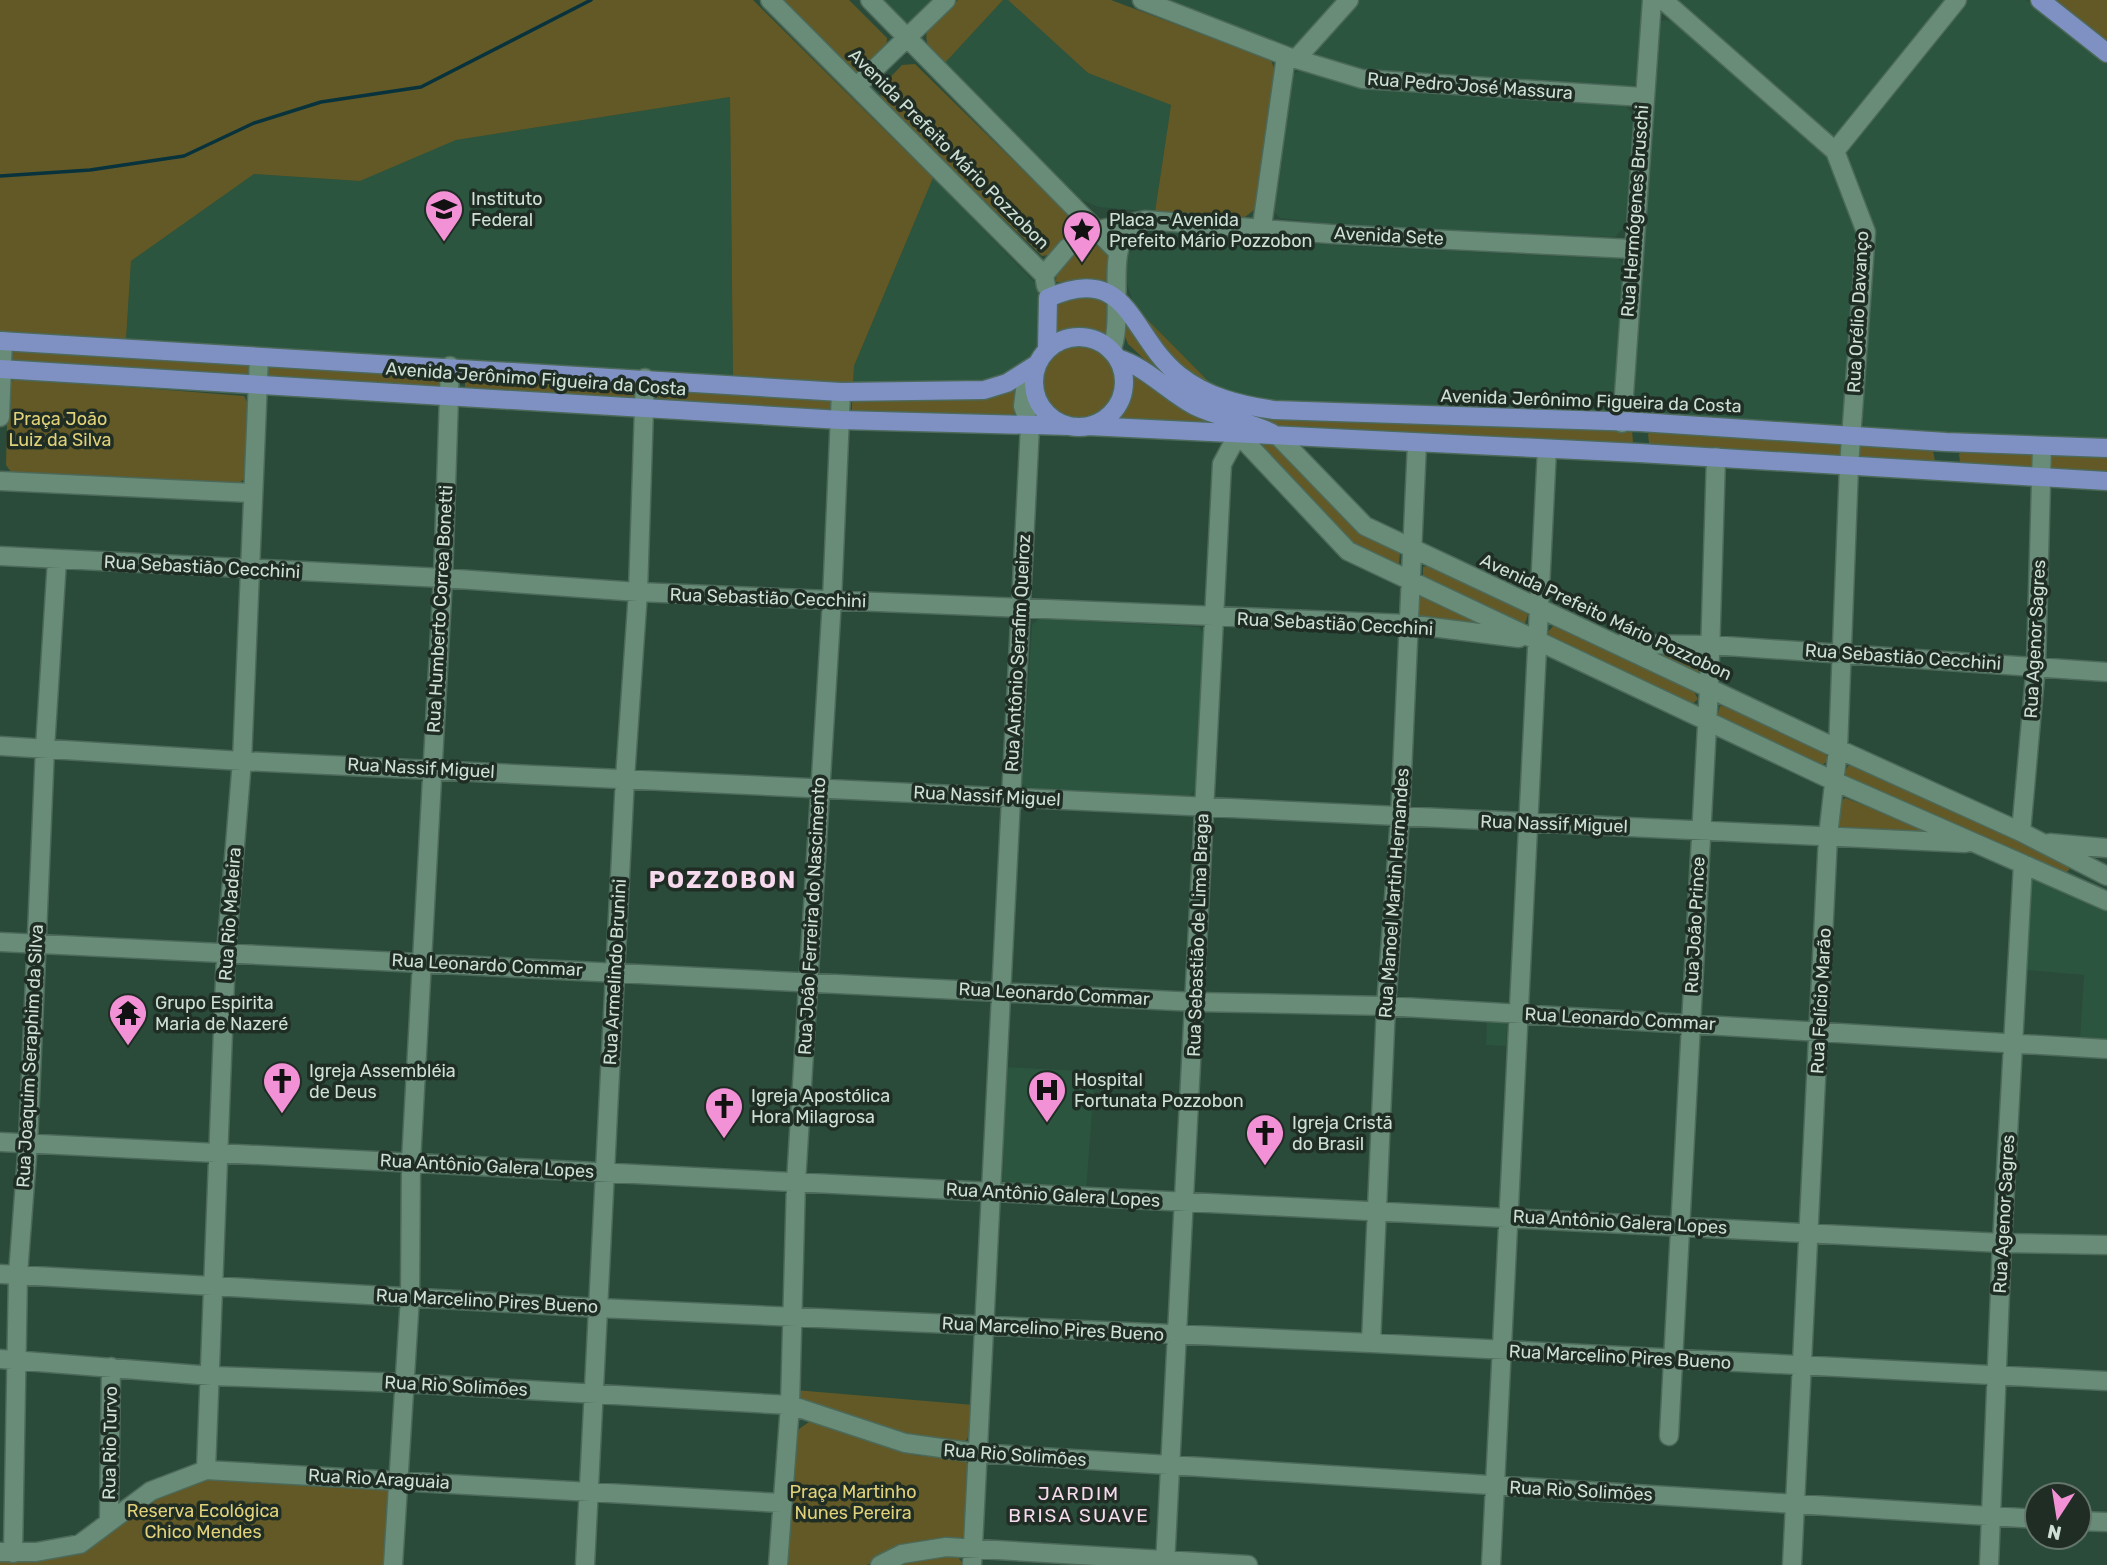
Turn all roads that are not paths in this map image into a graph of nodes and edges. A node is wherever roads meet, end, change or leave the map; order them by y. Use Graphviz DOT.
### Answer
graph roads {
  1 [pos="771,0"];
  2 [pos="870,0"];
  3 [pos="946,0"];
  4 [pos="1142,0"];
  5 [pos="1349,0"];
  6 [pos="1652,0"];
  7 [pos="1663,0"];
  8 [pos="1957,0"];
  9 [pos="2040,0"];
  10 [pos="908,38"];
  11 [pos="2107,53"];
  12 [pos="1291,57"];
  13 [pos="857,86"];
  14 [pos="1643,97"];
  15 [pos="1835,151"];
  16 [pos="1145,220"];
  17 [pos="1262,226"];
  18 [pos="1098,230"];
  19 [pos="1632,248"];
  20 [pos="1118,252"];
  21 [pos="1044,275"];
  22 [pos="1048,298"];
  23 [pos="1118,299"];
  24 [pos="2,341"];
  25 [pos="1114,354"];
  26 [pos="259,358"];
  27 [pos="1040,363"];
  28 [pos="450,366"];
  29 [pos="1,369"];
  30 [pos="645,379"];
  31 [pos="256,384"];
  32 [pos="841,392"];
  33 [pos="450,394"];
  34 [pos="645,407"];
  35 [pos="0,417"];
  36 [pos="841,420"];
  37 [pos="1631,423"];
  38 [pos="1030,426"];
  39 [pos="1079,426"];
  40 [pos="1238,434"];
  41 [pos="1278,436"];
  42 [pos="1852,436"];
  43 [pos="1417,443"];
  44 [pos="2042,446"];
  45 [pos="2107,448"];
  46 [pos="1547,449"];
  47 [pos="1639,453"];
  48 [pos="1716,457"];
  49 [pos="1849,466"];
  50 [pos="2040,476"];
  51 [pos="0,481"];
  52 [pos="2107,481"];
  53 [pos="252,493"];
  54 [pos="1411,549"];
  55 [pos="0,556"];
  56 [pos="57,560"];
  57 [pos="251,570"];
  58 [pos="443,578"];
  59 [pos="1410,581"];
  60 [pos="638,592"];
  61 [pos="832,600"];
  62 [pos="1020,607"];
  63 [pos="1538,607"];
  64 [pos="1215,619"];
  65 [pos="1407,624"];
  66 [pos="1536,639"];
  67 [pos="1615,644"];
  68 [pos="1711,645"];
  69 [pos="1841,653"];
  70 [pos="2036,666"];
  71 [pos="2107,671"];
  72 [pos="1709,688"];
  73 [pos="1707,720"];
  74 [pos="0,746"];
  75 [pos="45,748"];
  76 [pos="1838,750"];
  77 [pos="242,761"];
  78 [pos="431,769"];
  79 [pos="625,778"];
  80 [pos="1834,781"];
  81 [pos="820,788"];
  82 [pos="1011,797"];
  83 [pos="1203,806"];
  84 [pos="1400,818"];
  85 [pos="1527,823"];
  86 [pos="1700,830"];
  87 [pos="2021,832"];
  88 [pos="1828,836"];
  89 [pos="2043,843"];
  90 [pos="1975,844"];
  91 [pos="2098,847"];
  92 [pos="2023,864"];
  93 [pos="2084,864"];
  94 [pos="2107,876"];
  95 [pos="2075,885"];
  96 [pos="2107,901"];
  97 [pos="0,942"];
  98 [pos="35,944"];
  99 [pos="226,954"];
  100 [pos="421,961"];
  101 [pos="616,972"];
  102 [pos="809,980"];
  103 [pos="1001,991"];
  104 [pos="1196,1002"];
  105 [pos="1386,1006"];
  106 [pos="1517,1014"];
  107 [pos="1689,1023"];
  108 [pos="1820,1031"];
  109 [pos="2014,1042"];
  110 [pos="2107,1049"];
  111 [pos="0,1142"];
  112 [pos="28,1143"];
  113 [pos="218,1151"];
  114 [pos="411,1162"];
  115 [pos="605,1172"];
  116 [pos="796,1182"];
  117 [pos="992,1192"];
  118 [pos="1185,1202"];
  119 [pos="1379,1211"];
  120 [pos="1507,1216"];
  121 [pos="1681,1226"];
  122 [pos="1810,1232"];
  123 [pos="2002,1243"];
  124 [pos="2107,1245"];
  125 [pos="9,1274"];
  126 [pos="211,1287"];
  127 [pos="410,1297"];
  128 [pos="599,1308"];
  129 [pos="792,1317"];
  130 [pos="985,1325"];
  131 [pos="1176,1336"];
  132 [pos="1371,1343"];
  133 [pos="1500,1350"];
  134 [pos="8,1359"];
  135 [pos="1673,1359"];
  136 [pos="111,1367"];
  137 [pos="1802,1367"];
  138 [pos="212,1376"];
  139 [pos="1998,1376"];
  140 [pos="2107,1381"];
  141 [pos="405,1383"];
  142 [pos="595,1393"];
  143 [pos="790,1405"];
  144 [pos="1669,1436"];
  145 [pos="977,1452"];
  146 [pos="1171,1466"];
  147 [pos="206,1470"];
  148 [pos="398,1480"];
  149 [pos="1495,1486"];
  150 [pos="588,1491"];
  151 [pos="781,1503"];
  152 [pos="1794,1503"];
  153 [pos="1992,1517"];
  154 [pos="2023,1518"];
  155 [pos="109,1519"];
  156 [pos="7,1552"];
  157 [pos="972,1557"];
  158 [pos="1165,1562"];
  159 [pos="393,1565"];
  160 [pos="585,1565"];
  161 [pos="778,1565"];
  162 [pos="880,1565"];
  163 [pos="1248,1565"];
  164 [pos="1490,1565"];
  165 [pos="1793,1565"];
  166 [pos="1989,1565"];
  1 -- 13 [label="street, Avenida Prefeito Mário Pozzobon"];
  2 -- 10 [label="street"];
  3 -- 10 [label="street"];
  4 -- 12 [label="street, Rua Pedro José Massura"];
  5 -- 12 [label="street"];
  6 -- 14 [label="street, Rua Hermógenes Bruschi"];
  7 -- 15 [label="street"];
  8 -- 15 [label="street"];
  9 -- 11 [label="main road"];
  10 -- 13 [label="street"];
  10 -- 18 [label="street"];
  12 -- 14 [label="street, Rua Pedro José Massura"];
  12 -- 17 [label="street"];
  13 -- 21 [label="street, Avenida Prefeito Mário Pozzobon"];
  14 -- 19 [label="street, Rua Hermógenes Bruschi"];
  15 -- 42 [label="street, Rua Orélio Davanço"];
  16 -- 17 [label="street, Avenida Sete"];
  16 -- 18 [label="street, Avenida Sete"];
  16 -- 20 [label="street"];
  17 -- 19 [label="street, Avenida Sete"];
  18 -- 20 [label="street"];
  18 -- 21 [label="street, Avenida Sete"];
  19 -- 37 [label="street, Rua Hermógenes Bruschi"];
  20 -- 23 [label="street"];
  21 -- 22 [label="street, Avenida Prefeito Mário Pozzobon"];
  22 -- 23 [label="main road"];
  22 -- 27 [label="main road, Avenida Prefeito Mário Pozzobon"];
  23 -- 25 [label="street"];
  23 -- 37 [label="main road, Avenida Jerônimo Figueira da Costa"];
  24 -- 26 [label="main road, Avenida Jerônimo Figueira da Costa"];
  24 -- 29 [label="street"];
  25 -- 27 [label="main road"];
  25 -- 39 [label="main road"];
  25 -- 41 [label="main road, Avenida Prefeito Mário Pozzobon"];
  26 -- 28 [label="main road, Avenida Jerônimo Figueira da Costa"];
  26 -- 31 [label="street, Rua Rio Madeira"];
  27 -- 32 [label="main road, Avenida Jerônimo Figueira da Costa"];
  27 -- 38 [label="street, Rua Antônio Serafim Queiroz"];
  27 -- 39 [label="main road"];
  28 -- 30 [label="main road, Avenida Jerônimo Figueira da Costa"];
  28 -- 33 [label="street, Rua Humberto Correa Bonetti"];
  29 -- 31 [label="main road, Avenida Jerônimo Figueira da Costa"];
  29 -- 35 [label="street"];
  30 -- 32 [label="main road, Avenida Jerônimo Figueira da Costa"];
  30 -- 34 [label="street, Rua Armelindo Brunini"];
  31 -- 33 [label="main road, Avenida Jerônimo Figueira da Costa"];
  31 -- 53 [label="street, Rua Rio Madeira"];
  32 -- 36 [label="street, Rua João Ferreira do Nascimento"];
  33 -- 34 [label="main road, Avenida Jerônimo Figueira da Costa"];
  33 -- 58 [label="street, Rua Humberto Correa Bonetti"];
  34 -- 36 [label="main road, Avenida Jerônimo Figueira da Costa"];
  34 -- 60 [label="street, Rua Armelindo Brunini"];
  36 -- 38 [label="main road, Avenida Jerônimo Figueira da Costa"];
  36 -- 61 [label="street, Rua João Ferreira do Nascimento"];
  37 -- 42 [label="main road, Avenida Jerônimo Figueira da Costa"];
  37 -- 47 [label="main road"];
  38 -- 39 [label="main road, Avenida Jerônimo Figueira da Costa"];
  38 -- 62 [label="street, Rua Antônio Serafim Queiroz"];
  39 -- 40 [label="main road, Avenida Jerônimo Figueira da Costa"];
  40 -- 41 [label="main road, Avenida Jerônimo Figueira da Costa"];
  40 -- 59 [label="street"];
  40 -- 64 [label="street, Rua Sebastião de Lima Braga"];
  41 -- 43 [label="main road, Avenida Jerônimo Figueira da Costa"];
  41 -- 54 [label="street, Avenida Prefeito Mário Pozzobon"];
  42 -- 44 [label="main road, Avenida Jerônimo Figueira da Costa"];
  42 -- 49 [label="street, Rua Felício Marão"];
  43 -- 46 [label="main road, Avenida Jerônimo Figueira da Costa"];
  43 -- 54 [label="street, Rua Manoel Martin Hernandes"];
  44 -- 45 [label="main road, Avenida Jerônimo Figueira da Costa"];
  44 -- 50 [label="street, Rua Agenor Sagres"];
  46 -- 47 [label="main road, Avenida Jerônimo Figueira da Costa"];
  46 -- 63 [label="street"];
  47 -- 48 [label="main road, Avenida Jerônimo Figueira da Costa"];
  48 -- 49 [label="main road, Avenida Jerônimo Figueira da Costa"];
  48 -- 68 [label="street, Rua João Prince"];
  49 -- 50 [label="main road, Avenida Jerônimo Figueira da Costa"];
  49 -- 69 [label="street, Rua Felício Marão"];
  50 -- 52 [label="main road, Avenida Jerônimo Figueira da Costa"];
  50 -- 70 [label="street, Rua Agenor Sagres"];
  51 -- 53 [label="street"];
  53 -- 57 [label="street, Rua Rio Madeira"];
  54 -- 59 [label="street, Rua Manoel Martin Hernandes"];
  54 -- 63 [label="street, Avenida Prefeito Mário Pozzobon"];
  55 -- 56 [label="street, Rua Sebastião Cecchini"];
  56 -- 57 [label="street, Rua Sebastião Cecchini"];
  56 -- 75 [label="street, Rua Joaquim Seraphim da Silva"];
  57 -- 58 [label="street, Rua Sebastião Cecchini"];
  57 -- 77 [label="street, Rua Rio Madeira"];
  58 -- 60 [label="street, Rua Sebastião Cecchini"];
  58 -- 78 [label="street, Rua Humberto Correa Bonetti"];
  59 -- 65 [label="street, Rua Manoel Martin Hernandes"];
  59 -- 66 [label="street"];
  60 -- 61 [label="street, Rua Sebastião Cecchini"];
  60 -- 79 [label="street, Rua Armelindo Brunini"];
  61 -- 62 [label="street, Rua Sebastião Cecchini"];
  61 -- 81 [label="street, Rua João Ferreira do Nascimento"];
  62 -- 64 [label="street, Rua Sebastião Cecchini"];
  62 -- 82 [label="street, Rua Antônio Serafim Queiroz"];
  63 -- 66 [label="street"];
  63 -- 67 [label="street, Avenida Prefeito Mário Pozzobon"];
  64 -- 65 [label="street, Rua Sebastião Cecchini"];
  64 -- 83 [label="street, Rua Sebastião de Lima Braga"];
  65 -- 66 [label="street, Rua Sebastião Cecchini"];
  65 -- 84 [label="street, Rua Manoel Martin Hernandes"];
  66 -- 73 [label="street"];
  66 -- 85 [label="street"];
  67 -- 68 [label="street, Rua Sebastião Cecchini"];
  67 -- 72 [label="street, Avenida Prefeito Mário Pozzobon"];
  68 -- 69 [label="street, Rua Sebastião Cecchini"];
  68 -- 72 [label="street, Rua João Prince"];
  69 -- 70 [label="street, Rua Sebastião Cecchini"];
  69 -- 76 [label="street, Rua Felício Marão"];
  70 -- 71 [label="street, Rua Sebastião Cecchini"];
  70 -- 87 [label="street, Rua Agenor Sagres"];
  72 -- 73 [label="street, Rua João Prince"];
  72 -- 76 [label="street, Avenida Prefeito Mário Pozzobon"];
  73 -- 80 [label="street"];
  73 -- 86 [label="street, Rua João Prince"];
  74 -- 75 [label="street, Rua Nassif Miguel"];
  75 -- 77 [label="street, Rua Nassif Miguel"];
  75 -- 98 [label="street, Rua Joaquim Seraphim da Silva"];
  76 -- 80 [label="street, Rua Felício Marão"];
  76 -- 87 [label="street, Avenida Prefeito Mário Pozzobon"];
  77 -- 78 [label="street, Rua Nassif Miguel"];
  77 -- 99 [label="street, Rua Rio Madeira"];
  78 -- 79 [label="street, Rua Nassif Miguel"];
  78 -- 100 [label="street, Rua Humberto Correa Bonetti"];
  79 -- 81 [label="street, Rua Nassif Miguel"];
  79 -- 101 [label="street, Rua Armelindo Brunini"];
  80 -- 88 [label="street, Rua Felício Marão"];
  80 -- 90 [label="street"];
  81 -- 82 [label="street, Rua Nassif Miguel"];
  81 -- 102 [label="street, Rua João Ferreira do Nascimento"];
  82 -- 83 [label="street, Rua Nassif Miguel"];
  82 -- 103 [label="street, Rua Antônio Serafim Queiroz"];
  83 -- 84 [label="street, Rua Nassif Miguel"];
  83 -- 104 [label="street, Rua Sebastião de Lima Braga"];
  84 -- 85 [label="street, Rua Nassif Miguel"];
  84 -- 105 [label="street, Rua Manoel Martin Hernandes"];
  85 -- 86 [label="street, Rua Nassif Miguel"];
  85 -- 106 [label="street"];
  86 -- 88 [label="street, Rua Nassif Miguel"];
  86 -- 107 [label="street, Rua João Prince"];
  87 -- 89 [label="street, Avenida Prefeito Mário Pozzobon"];
  88 -- 90 [label="street, Rua Nassif Miguel"];
  88 -- 108 [label="street, Rua Felício Marão"];
  89 -- 91 [label="street"];
  89 -- 93 [label="street, Avenida Prefeito Mário Pozzobon"];
  90 -- 92 [label="street"];
  91 -- 93 [label="street"];
  92 -- 95 [label="street"];
  92 -- 109 [label="street, Rua Agenor Sagres"];
  93 -- 94 [label="street, Avenida Prefeito Mário Pozzobon"];
  93 -- 95 [label="street"];
  95 -- 96 [label="street"];
  97 -- 98 [label="street, Rua Leonardo Commar"];
  98 -- 99 [label="street, Rua Leonardo Commar"];
  98 -- 112 [label="street, Rua Joaquim Seraphim da Silva"];
  99 -- 100 [label="street, Rua Leonardo Commar"];
  99 -- 113 [label="street, Rua Rio Madeira"];
  100 -- 101 [label="street, Rua Leonardo Commar"];
  100 -- 114 [label="street, Rua Humberto Correa Bonetti"];
  101 -- 102 [label="street, Rua Leonardo Commar"];
  101 -- 115 [label="street, Rua Armelindo Brunini"];
  102 -- 103 [label="street, Rua Leonardo Commar"];
  102 -- 116 [label="street, Rua João Ferreira do Nascimento"];
  103 -- 104 [label="street, Rua Leonardo Commar"];
  103 -- 117 [label="street, Rua Antônio Serafim Queiroz"];
  104 -- 105 [label="street, Rua Leonardo Commar"];
  104 -- 118 [label="street, Rua Sebastião de Lima Braga"];
  105 -- 106 [label="street, Rua Leonardo Commar"];
  105 -- 119 [label="street, Rua Manoel Martin Hernandes"];
  106 -- 107 [label="street, Rua Leonardo Commar"];
  106 -- 120 [label="street"];
  107 -- 108 [label="street, Rua Leonardo Commar"];
  107 -- 121 [label="street, Rua João Prince"];
  108 -- 109 [label="street, Rua Leonardo Commar"];
  108 -- 122 [label="street, Rua Felício Marão"];
  109 -- 110 [label="street, Rua Leonardo Commar"];
  109 -- 123 [label="street, Rua Agenor Sagres"];
  111 -- 112 [label="street, Rua Antônio Galera Lopes"];
  112 -- 113 [label="street, Rua Antônio Galera Lopes"];
  112 -- 125 [label="street, Rua Joaquim Seraphim da Silva"];
  113 -- 114 [label="street, Rua Antônio Galera Lopes"];
  113 -- 126 [label="street, Rua Rio Madeira"];
  114 -- 115 [label="street, Rua Antônio Galera Lopes"];
  114 -- 127 [label="street, Rua Humberto Correa Bonetti"];
  115 -- 116 [label="street, Rua Antônio Galera Lopes"];
  115 -- 128 [label="street, Rua Armelindo Brunini"];
  116 -- 117 [label="street, Rua Antônio Galera Lopes"];
  116 -- 129 [label="street, Rua João Ferreira do Nascimento"];
  117 -- 118 [label="street, Rua Antônio Galera Lopes"];
  117 -- 130 [label="street, Rua Antônio Serafim Queiroz"];
  118 -- 119 [label="street, Rua Antônio Galera Lopes"];
  118 -- 131 [label="street, Rua Sebastião de Lima Braga"];
  119 -- 120 [label="street, Rua Antônio Galera Lopes"];
  119 -- 132 [label="street, Rua Manoel Martin Hernandes"];
  120 -- 121 [label="street, Rua Antônio Galera Lopes"];
  120 -- 133 [label="street"];
  121 -- 122 [label="street, Rua Antônio Galera Lopes"];
  121 -- 135 [label="street, Rua João Prince"];
  122 -- 123 [label="street, Rua Antônio Galera Lopes"];
  122 -- 137 [label="street, Rua Felício Marão"];
  123 -- 124 [label="street, Rua Antônio Galera Lopes"];
  123 -- 139 [label="street, Rua Agenor Sagres"];
  125 -- 126 [label="street, Rua Marcelino Pires Bueno"];
  125 -- 134 [label="street, Rua Joaquim Seraphim da Silva"];
  126 -- 127 [label="street, Rua Marcelino Pires Bueno"];
  126 -- 138 [label="street, Rua Rio Madeira"];
  127 -- 128 [label="street, Rua Marcelino Pires Bueno"];
  127 -- 141 [label="street, Rua Humberto Correa Bonetti"];
  128 -- 129 [label="street, Rua Marcelino Pires Bueno"];
  128 -- 142 [label="street, Rua Armelindo Brunini"];
  129 -- 130 [label="street, Rua Marcelino Pires Bueno"];
  129 -- 143 [label="street, Rua João Ferreira do Nascimento"];
  130 -- 131 [label="street, Rua Marcelino Pires Bueno"];
  130 -- 145 [label="street, Rua Antônio Serafim Queiroz"];
  131 -- 132 [label="street, Rua Marcelino Pires Bueno"];
  131 -- 146 [label="street, Rua Sebastião de Lima Braga"];
  132 -- 133 [label="street, Rua Marcelino Pires Bueno"];
  133 -- 135 [label="street, Rua Marcelino Pires Bueno"];
  133 -- 149 [label="street"];
  134 -- 136 [label="street, Rua Rio Solimões"];
  134 -- 156 [label="street, Rua Joaquim Seraphim da Silva"];
  135 -- 137 [label="street, Rua Marcelino Pires Bueno"];
  135 -- 144 [label="street, Rua João Prince"];
  136 -- 138 [label="street, Rua Rio Solimões"];
  136 -- 155 [label="street, Rua Rio Turvo"];
  137 -- 139 [label="street, Rua Marcelino Pires Bueno"];
  137 -- 152 [label="street, Rua Felício Marão"];
  138 -- 141 [label="street, Rua Rio Solimões"];
  138 -- 147 [label="street, Rua Rio Madeira"];
  139 -- 140 [label="street, Rua Marcelino Pires Bueno"];
  139 -- 153 [label="street, Rua Agenor Sagres"];
  141 -- 142 [label="street, Rua Rio Solimões"];
  141 -- 148 [label="street, Rua Humberto Correa Bonetti"];
  142 -- 143 [label="street, Rua Rio Solimões"];
  142 -- 150 [label="street, Rua Armelindo Brunini"];
  143 -- 145 [label="street, Rua Rio Solimões"];
  143 -- 151 [label="street, Rua João Ferreira do Nascimento"];
  145 -- 146 [label="street, Rua Rio Solimões"];
  145 -- 157 [label="street, Rua Antônio Serafim Queiroz"];
  146 -- 149 [label="street, Rua Rio Solimões"];
  146 -- 158 [label="street, Rua Sebastião de Lima Braga"];
  147 -- 148 [label="street, Rua Rio Araguaia"];
  147 -- 155 [label="street, Rua Rio Araguaia"];
  148 -- 150 [label="street, Rua Rio Araguaia"];
  148 -- 159 [label="street, Rua Humberto Correa Bonetti"];
  149 -- 152 [label="street, Rua Rio Solimões"];
  149 -- 164 [label="street"];
  150 -- 151 [label="street, Rua Rio Araguaia"];
  150 -- 160 [label="street, Rua Armelindo Brunini"];
  151 -- 161 [label="street, Rua João Ferreira do Nascimento"];
  152 -- 153 [label="street, Rua Rio Solimões"];
  152 -- 165 [label="street, Rua Felício Marão"];
  153 -- 154 [label="street, Rua Rio Solimões"];
  153 -- 166 [label="street, Rua Agenor Sagres"];
  155 -- 156 [label="street, Rua Rio Araguaia"];
  157 -- 158 [label="street"];
  157 -- 162 [label="street"];
  158 -- 163 [label="street"];
}
